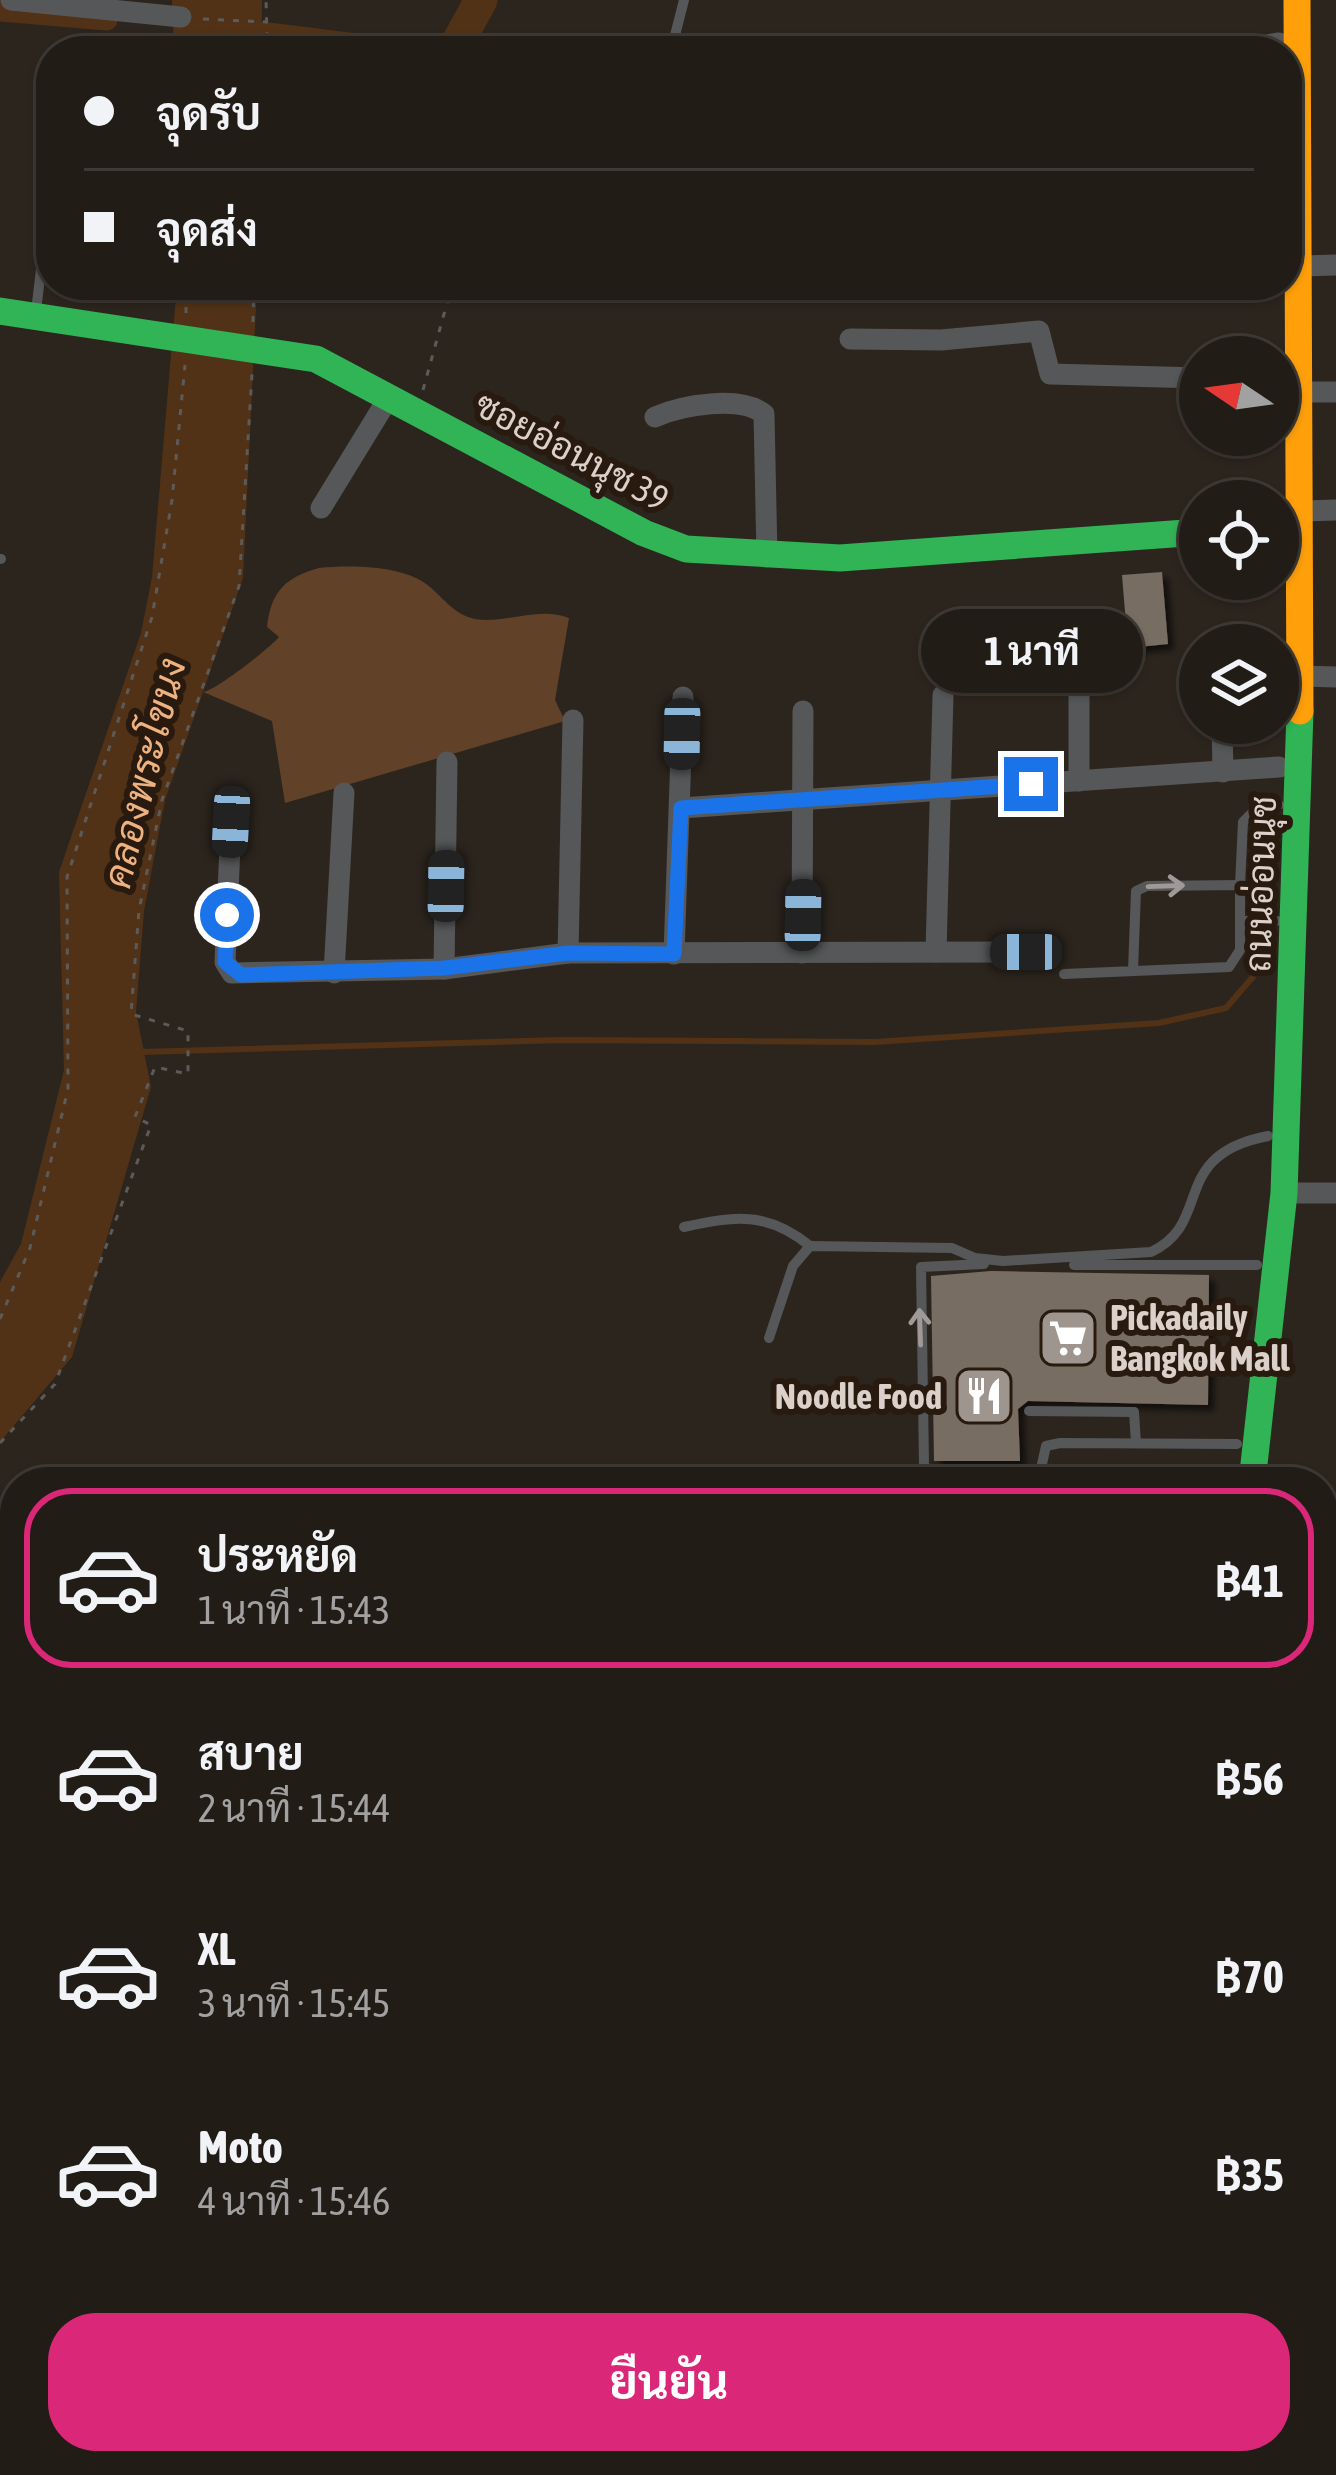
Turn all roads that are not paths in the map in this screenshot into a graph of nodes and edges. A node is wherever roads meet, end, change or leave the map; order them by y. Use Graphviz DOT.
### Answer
graph roads {
  1 [pos="11,0"];
  2 [pos="683,0"];
  3 [pos="1277,0"];
  4 [pos="1297,0"];
  5 [pos="143,7"];
  6 [pos="184,22"];
  7 [pos="675,36"];
  8 [pos="1279,36"];
  9 [pos="1296,36"];
  10 [pos="1336,265"];
  11 [pos="1302,270"];
  12 [pos="37,300"];
  13 [pos="1290,300"];
  14 [pos="0,311"];
  15 [pos="35,314"];
  16 [pos="1289,336"];
  17 [pos="850,339"];
  18 [pos="1179,378"];
  19 [pos="1299,385"];
  20 [pos="1336,392"];
  21 [pos="389,397"];
  22 [pos="656,417"];
  23 [pos="321,508"];
  24 [pos="1336,510"];
  25 [pos="1299,518"];
  26 [pos="1179,534"];
  27 [pos="767,557"];
  28 [pos="1299,676"];
  29 [pos="1336,676"];
  30 [pos="1079,689"];
  31 [pos="943,694"];
  32 [pos="683,697"];
  33 [pos="803,711"];
  34 [pos="573,721"];
  35 [pos="1222,744"];
  36 [pos="1290,744"];
  37 [pos="447,762"];
  38 [pos="1290,766"];
  39 [pos="1222,772"];
  40 [pos="1079,782"];
  41 [pos="937,791"];
  42 [pos="344,793"];
  43 [pos="805,800"];
  44 [pos="1279,805"];
  45 [pos="681,808"];
  46 [pos="231,822"];
  47 [pos="1240,885"];
  48 [pos="1240,921"];
  49 [pos="1276,921"];
  50 [pos="936,952"];
  51 [pos="1026,952"];
  52 [pos="568,953"];
  53 [pos="802,953"];
  54 [pos="674,954"];
  55 [pos="444,968"];
  56 [pos="1132,970"];
  57 [pos="334,973"];
  58 [pos="1064,974"];
  59 [pos="1268,1136"];
  60 [pos="1274,1192"];
  61 [pos="1336,1192"];
  62 [pos="684,1227"];
  63 [pos="810,1246"];
  64 [pos="1257,1265"];
  65 [pos="769,1339"];
  66 [pos="1029,1411"];
  67 [pos="1136,1443"];
  68 [pos="1237,1444"];
  69 [pos="925,1467"];
  70 [pos="1041,1467"];
  71 [pos="1235,1467"];
  72 [pos="1253,1467"];
  1 -- 5 [label="street"];
  2 -- 7 [label="lane"];
  3 -- 8 [label="main road"];
  4 -- 9 [label="main road, ถนนอ่อนนุช"];
  5 -- 6 [label="street"];
  10 -- 11 [label="street"];
  12 -- 15 [label="lane"];
  13 -- 16 [label="main road, ถนนอ่อนนุช"];
  14 -- 15 [label="main road, ซอยอ่อนนุช 39"];
  15 -- 21 [label="main road, ซอยอ่อนนุช 39"];
  17 -- 18 [label="street"];
  19 -- 20 [label="street"];
  21 -- 23 [label="street"];
  21 -- 27 [label="main road, ซอยอ่อนนุช 39"];
  22 -- 27 [label="street"];
  24 -- 25 [label="street"];
  26 -- 27 [label="main road, ซอยอ่อนนุช 39"];
  28 -- 29 [label="street"];
  30 -- 40 [label="street"];
  31 -- 41 [label="street"];
  32 -- 45 [label="street"];
  33 -- 43 [label="street"];
  34 -- 52 [label="street"];
  35 -- 39 [label="street"];
  36 -- 38 [label="main road, ถนนอ่อนนุช"];
  37 -- 55 [label="street"];
  38 -- 39 [label="street"];
  38 -- 44 [label="main road, ถนนอ่อนนุช"];
  38 -- 60 [label="main road, ถนนอ่อนนุช"];
  39 -- 40 [label="street"];
  40 -- 41 [label="street"];
  41 -- 43 [label="street"];
  41 -- 50 [label="street"];
  42 -- 57 [label="street"];
  43 -- 45 [label="street"];
  43 -- 53 [label="street"];
  44 -- 47 [label="lane"];
  44 -- 49 [label="main road, ถนนอ่อนนุช"];
  45 -- 54 [label="street"];
  46 -- 57 [label="street"];
  47 -- 48 [label="lane"];
  56 -- 47 [label="lane, one-way"];
  48 -- 49 [label="lane"];
  48 -- 56 [label="lane"];
  49 -- 59 [label="main road, ถนนอ่อนนุช"];
  50 -- 51 [label="street"];
  50 -- 53 [label="street"];
  52 -- 54 [label="street"];
  52 -- 55 [label="street"];
  53 -- 54 [label="street"];
  55 -- 57 [label="street"];
  56 -- 58 [label="lane"];
  59 -- 60 [label="main road, ถนนอ่อนนุช"];
  59 -- 63 [label="lane"];
  60 -- 61 [label="street"];
  60 -- 64 [label="main road, ถนนอ่อนนุช"];
  60 -- 72 [label="main road, ถนนอ่อนนุช"];
  62 -- 63 [label="lane"];
  63 -- 65 [label="lane"];
  64 -- 68 [label="main road, ถนนอ่อนนุช"];
  69 -- 64 [label="lane, one-way"];
  66 -- 67 [label="lane"];
  67 -- 68 [label="lane"];
  67 -- 70 [label="lane"];
  68 -- 71 [label="main road, ถนนอ่อนนุช"];
}
